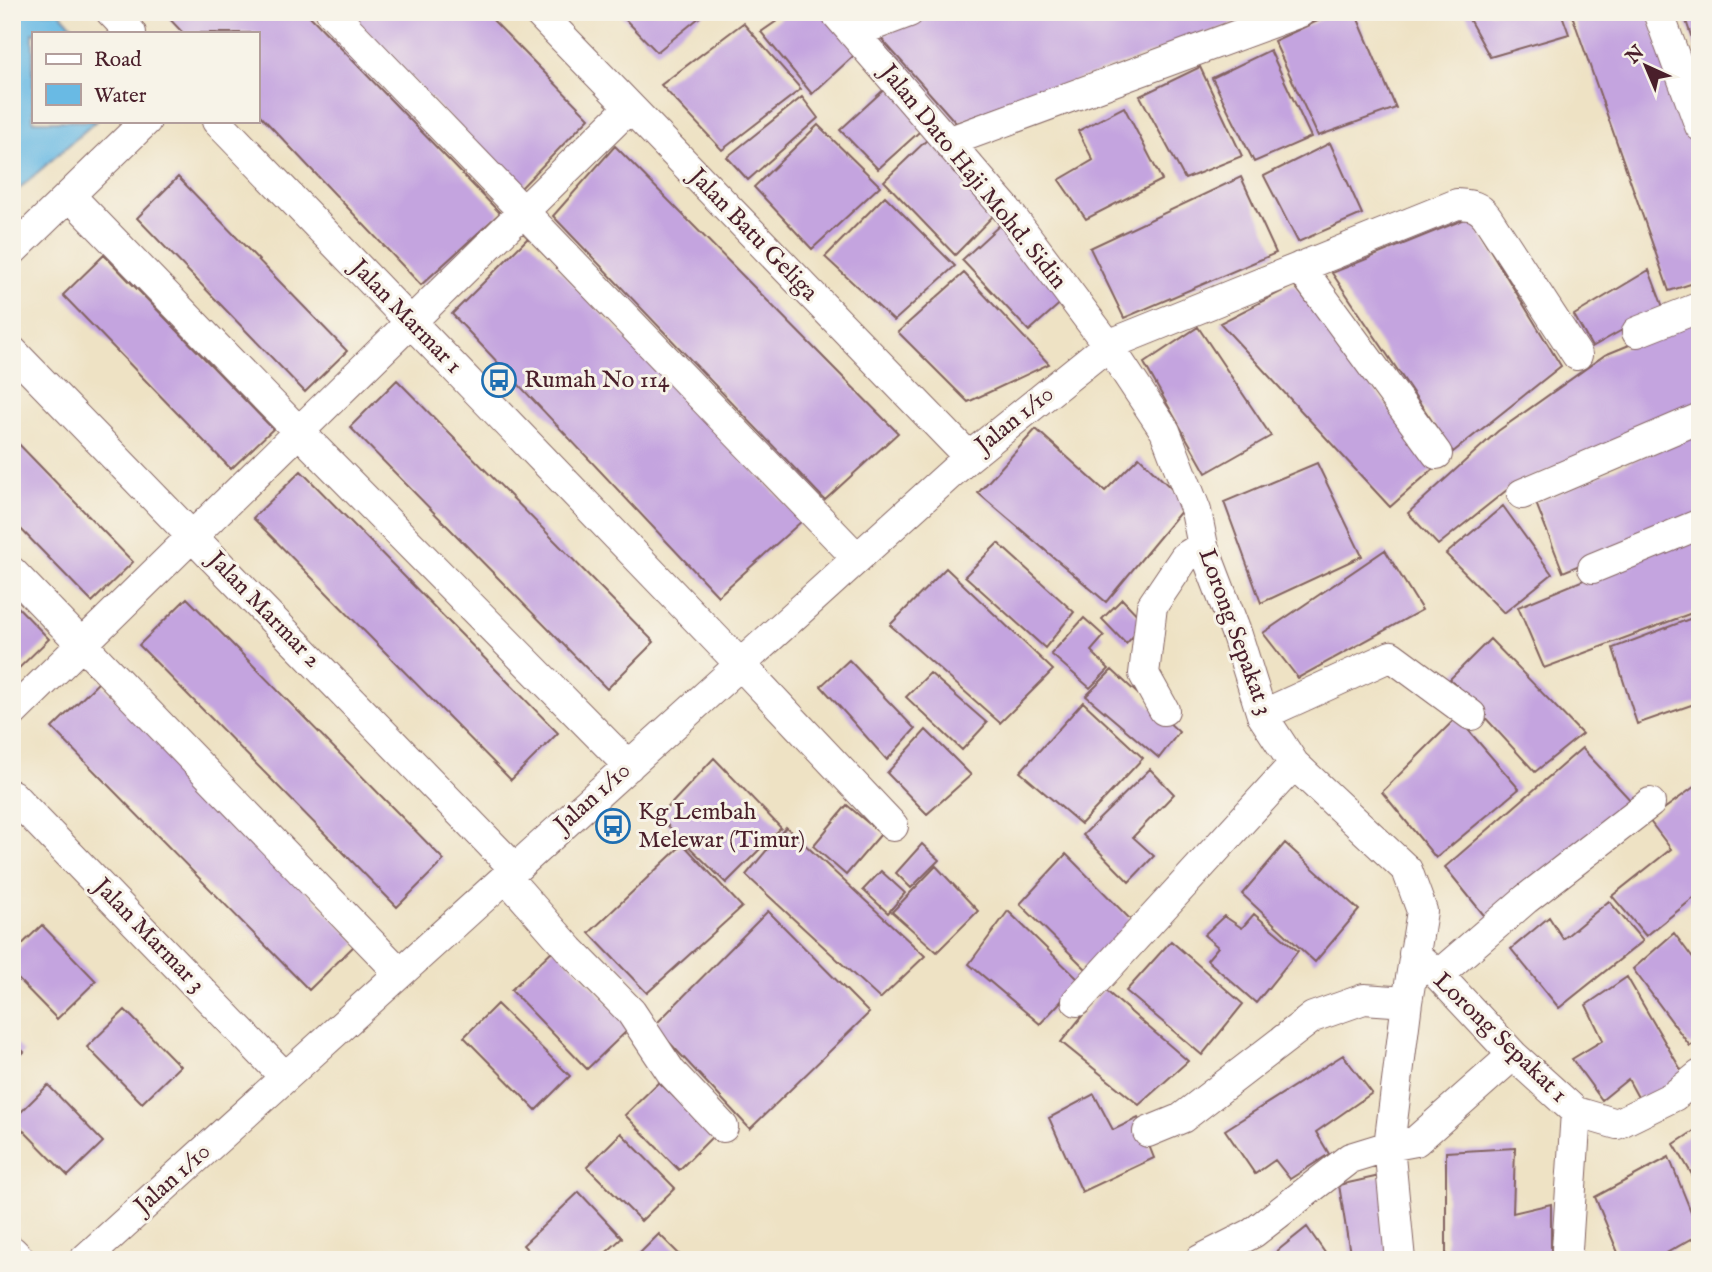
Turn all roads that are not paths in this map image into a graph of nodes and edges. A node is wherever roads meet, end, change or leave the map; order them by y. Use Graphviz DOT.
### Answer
graph roads {
  1 [pos="111,12"];
  2 [pos="331,12"];
  3 [pos="538,12"];
  4 [pos="909,12"];
  5 [pos="1300,12"];
  6 [pos="1658,12"];
  7 [pos="844,23"];
  8 [pos="130,32"];
  9 [pos="630,107"];
  10 [pos="145,122"];
  11 [pos="217,122"];
  12 [pos="1700,127"];
  13 [pos="948,142"];
  14 [pos="70,195"];
  15 [pos="523,211"];
  16 [pos="12,251"];
  17 [pos="1300,267"];
  18 [pos="1700,307"];
  19 [pos="410,322"];
  20 [pos="1637,332"];
  21 [pos="1108,345"];
  22 [pos="12,351"];
  23 [pos="1577,355"];
  24 [pos="1700,418"];
  25 [pos="299,432"];
  26 [pos="1437,454"];
  27 [pos="969,457"];
  28 [pos="1522,494"];
  29 [pos="1700,524"];
  30 [pos="193,536"];
  31 [pos="1203,547"];
  32 [pos="857,558"];
  33 [pos="1593,568"];
  34 [pos="12,572"];
  35 [pos="82,645"];
  36 [pos="740,664"];
  37 [pos="1164,710"];
  38 [pos="12,713"];
  39 [pos="1262,715"];
  40 [pos="1471,715"];
  41 [pos="1294,764"];
  42 [pos="629,766"];
  43 [pos="12,795"];
  44 [pos="1650,803"];
  45 [pos="893,827"];
  46 [pos="510,873"];
  47 [pos="1414,954"];
  48 [pos="400,973"];
  49 [pos="1438,975"];
  50 [pos="1077,1001"];
  51 [pos="1407,1002"];
  52 [pos="1513,1055"];
  53 [pos="1700,1075"];
  54 [pos="285,1077"];
  55 [pos="1576,1112"];
  56 [pos="723,1126"];
  57 [pos="1148,1132"];
  58 [pos="1389,1146"];
  59 [pos="1567,1250"];
  60 [pos="12,1251"];
  61 [pos="21,1260"];
  62 [pos="84,1260"];
  63 [pos="1200,1260"];
  64 [pos="1400,1260"];
  1 -- 8 [label="street"];
  2 -- 15 [label="street"];
  3 -- 9 [label="street, Jalan Batu Geliga"];
  4 -- 7 [label="street"];
  5 -- 13 [label="street"];
  6 -- 12 [label="street"];
  7 -- 13 [label="street, Jalan Dato Haji Mohd. Sidin"];
  9 -- 15 [label="street"];
  9 -- 27 [label="street, Jalan Batu Geliga"];
  10 -- 14 [label="street"];
  11 -- 19 [label="street, Jalan Marmar 1"];
  13 -- 21 [label="street, Jalan Dato Haji Mohd. Sidin"];
  14 -- 16 [label="street"];
  14 -- 25 [label="street"];
  15 -- 19 [label="street"];
  15 -- 32 [label="street"];
  17 -- 21 [label="street, Jalan 1/10"];
  17 -- 23 [label="street, Jalan 1/10"];
  17 -- 26 [label="street"];
  18 -- 20 [label="street"];
  19 -- 25 [label="street"];
  19 -- 36 [label="street, Jalan Marmar 1"];
  21 -- 27 [label="street, Jalan 1/10"];
  21 -- 31 [label="street, Lorong Sepakat 3"];
  22 -- 30 [label="street, Jalan Marmar 2"];
  24 -- 28 [label="street"];
  25 -- 30 [label="street"];
  25 -- 42 [label="street"];
  27 -- 32 [label="street, Jalan 1/10"];
  29 -- 33 [label="street"];
  30 -- 35 [label="street"];
  30 -- 46 [label="street, Jalan Marmar 2"];
  31 -- 37 [label="street"];
  31 -- 39 [label="street, Lorong Sepakat 3"];
  32 -- 36 [label="street, Jalan 1/10"];
  34 -- 35 [label="street"];
  35 -- 38 [label="street"];
  35 -- 48 [label="street"];
  36 -- 42 [label="street, Jalan 1/10"];
  36 -- 45 [label="street, Jalan Marmar 1"];
  39 -- 40 [label="street"];
  39 -- 41 [label="street, Lorong Sepakat 3"];
  41 -- 47 [label="street, Lorong Sepakat 3"];
  41 -- 50 [label="street"];
  42 -- 46 [label="street, Jalan 1/10"];
  43 -- 54 [label="street, Jalan Marmar 3"];
  44 -- 49 [label="street"];
  46 -- 48 [label="street, Jalan 1/10"];
  46 -- 56 [label="street, Jalan Marmar 2"];
  47 -- 49 [label="street, Lorong Sepakat 1"];
  47 -- 51 [label="street, Lorong Sepakat 3"];
  48 -- 54 [label="street, Jalan 1/10"];
  49 -- 52 [label="street, Lorong Sepakat 1"];
  51 -- 57 [label="street"];
  51 -- 58 [label="street, Lorong Sepakat 3"];
  52 -- 55 [label="street, Lorong Sepakat 1"];
  52 -- 58 [label="street"];
  53 -- 55 [label="street, Lorong Sepakat 1"];
  54 -- 62 [label="street, Jalan 1/10"];
  55 -- 59 [label="street"];
  58 -- 63 [label="street"];
  58 -- 64 [label="street, Lorong Sepakat 3"];
  60 -- 61 [label="street"];
}
